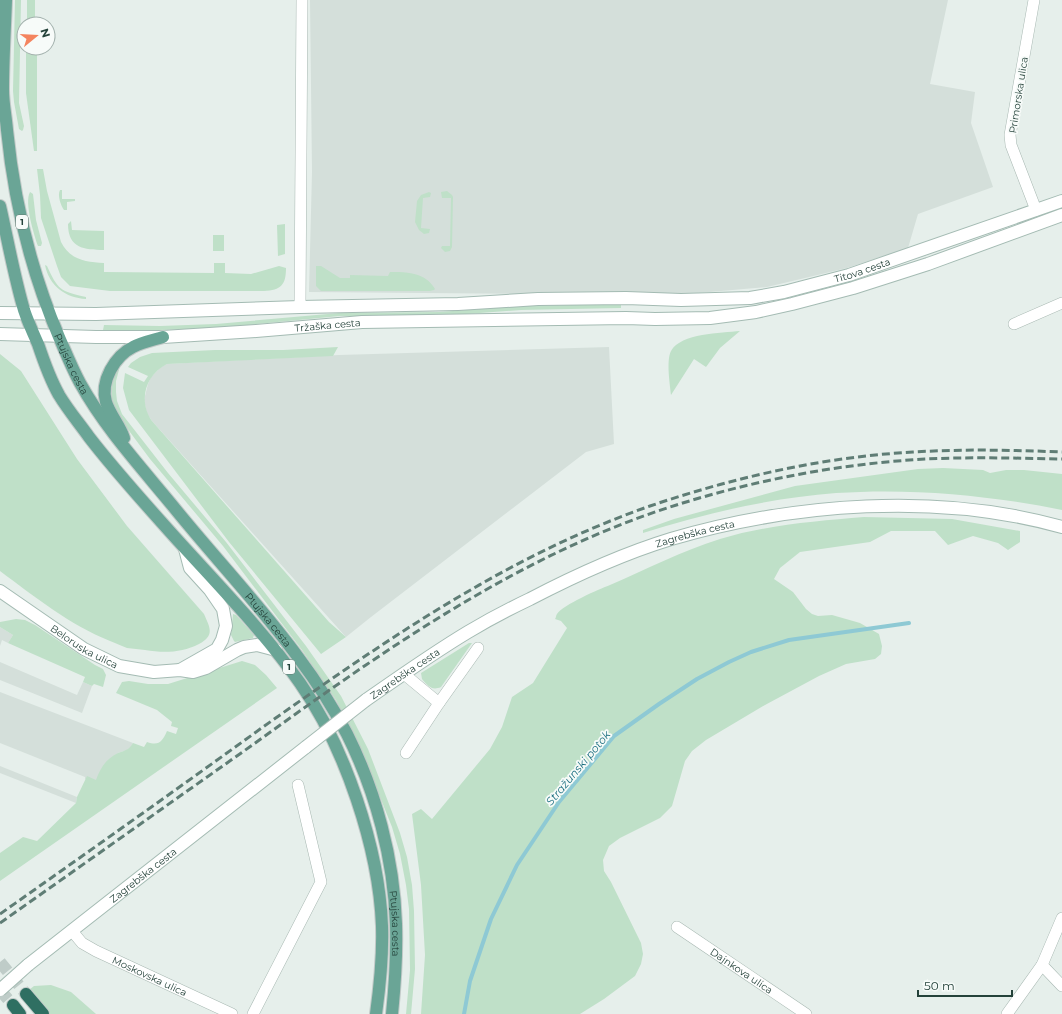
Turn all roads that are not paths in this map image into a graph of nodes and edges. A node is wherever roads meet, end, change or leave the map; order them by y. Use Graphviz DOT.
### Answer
graph roads {
  1 [pos="6,0"];
  2 [pos="302,0"];
  3 [pos="1034,0"];
  4 [pos="1062,201"];
  5 [pos="0,206"];
  6 [pos="1036,210"];
  7 [pos="1062,215"];
  8 [pos="653,300"];
  9 [pos="1062,303"];
  10 [pos="300,307"];
  11 [pos="0,313"];
  12 [pos="25,313"];
  13 [pos="49,313"];
  14 [pos="655,319"];
  15 [pos="1014,324"];
  16 [pos="0,334"];
  17 [pos="34,336"];
  18 [pos="59,336"];
  19 [pos="163,337"];
  20 [pos="127,451"];
  21 [pos="1062,526"];
  22 [pos="185,549"];
  23 [pos="0,590"];
  24 [pos="478,648"];
  25 [pos="276,650"];
  26 [pos="180,670"];
  27 [pos="404,674"];
  28 [pos="439,703"];
  29 [pos="406,753"];
  30 [pos="298,785"];
  31 [pos="1062,918"];
  32 [pos="677,927"];
  33 [pos="72,931"];
  34 [pos="1042,965"];
  35 [pos="1062,986"];
  36 [pos="0,990"];
  37 [pos="26,994"];
  38 [pos="43,1014"];
  39 [pos="232,1014"];
  40 [pos="253,1014"];
  41 [pos="376,1014"];
  42 [pos="392,1014"];
  43 [pos="806,1014"];
  44 [pos="1007,1014"];
  1 -- 13 [label="main road, 1"];
  2 -- 10 [label="street, Tržaška cesta"];
  3 -- 6 [label="street, Primorska ulica"];
  4 -- 6 [label="main road, Titova cesta"];
  5 -- 12 [label="main road, 1"];
  6 -- 8 [label="main road, Titova cesta"];
  7 -- 14 [label="main road, Titova cesta"];
  8 -- 10 [label="main road, Tržaška cesta"];
  9 -- 15 [label="street"];
  10 -- 13 [label="main road, Tržaška cesta"];
  11 -- 12 [label="main road, Tržaška cesta"];
  12 -- 13 [label="main road, Tržaška cesta"];
  12 -- 17 [label="main road, 1"];
  13 -- 18 [label="main road, Ptujska cesta / 1"];
  14 -- 19 [label="main road, Tržaška cesta"];
  16 -- 17 [label="main road, Tržaška cesta"];
  17 -- 18 [label="main road, Tržaška cesta"];
  17 -- 22 [label="main road, Ptujska cesta / 1"];
  18 -- 19 [label="main road, Tržaška cesta"];
  18 -- 20 [label="main road, Ptujska cesta / 1"];
  19 -- 20 [label="main road"];
  20 -- 42 [label="main road, Ptujska cesta / 1"];
  21 -- 27 [label="main road, Zagrebška cesta"];
  22 -- 25 [label="main road, Ptujska cesta / 1"];
  22 -- 26 [label="main road, Ptujska cesta"];
  23 -- 26 [label="main road, Beloruska ulica"];
  24 -- 28 [label="street"];
  25 -- 26 [label="main road, Ptujska cesta"];
  25 -- 41 [label="main road, Ptujska cesta / 1"];
  27 -- 28 [label="street"];
  27 -- 33 [label="main road, Zagrebška cesta, bridge"];
  28 -- 29 [label="street"];
  30 -- 40 [label="street"];
  31 -- 34 [label="street"];
  32 -- 43 [label="street, Dajnkova ulica"];
  33 -- 36 [label="main road, Zagrebška cesta, bridge"];
  33 -- 39 [label="street, Moskovska ulica"];
  34 -- 35 [label="street"];
  34 -- 44 [label="street"];
  37 -- 38 [label="highway"];
}
